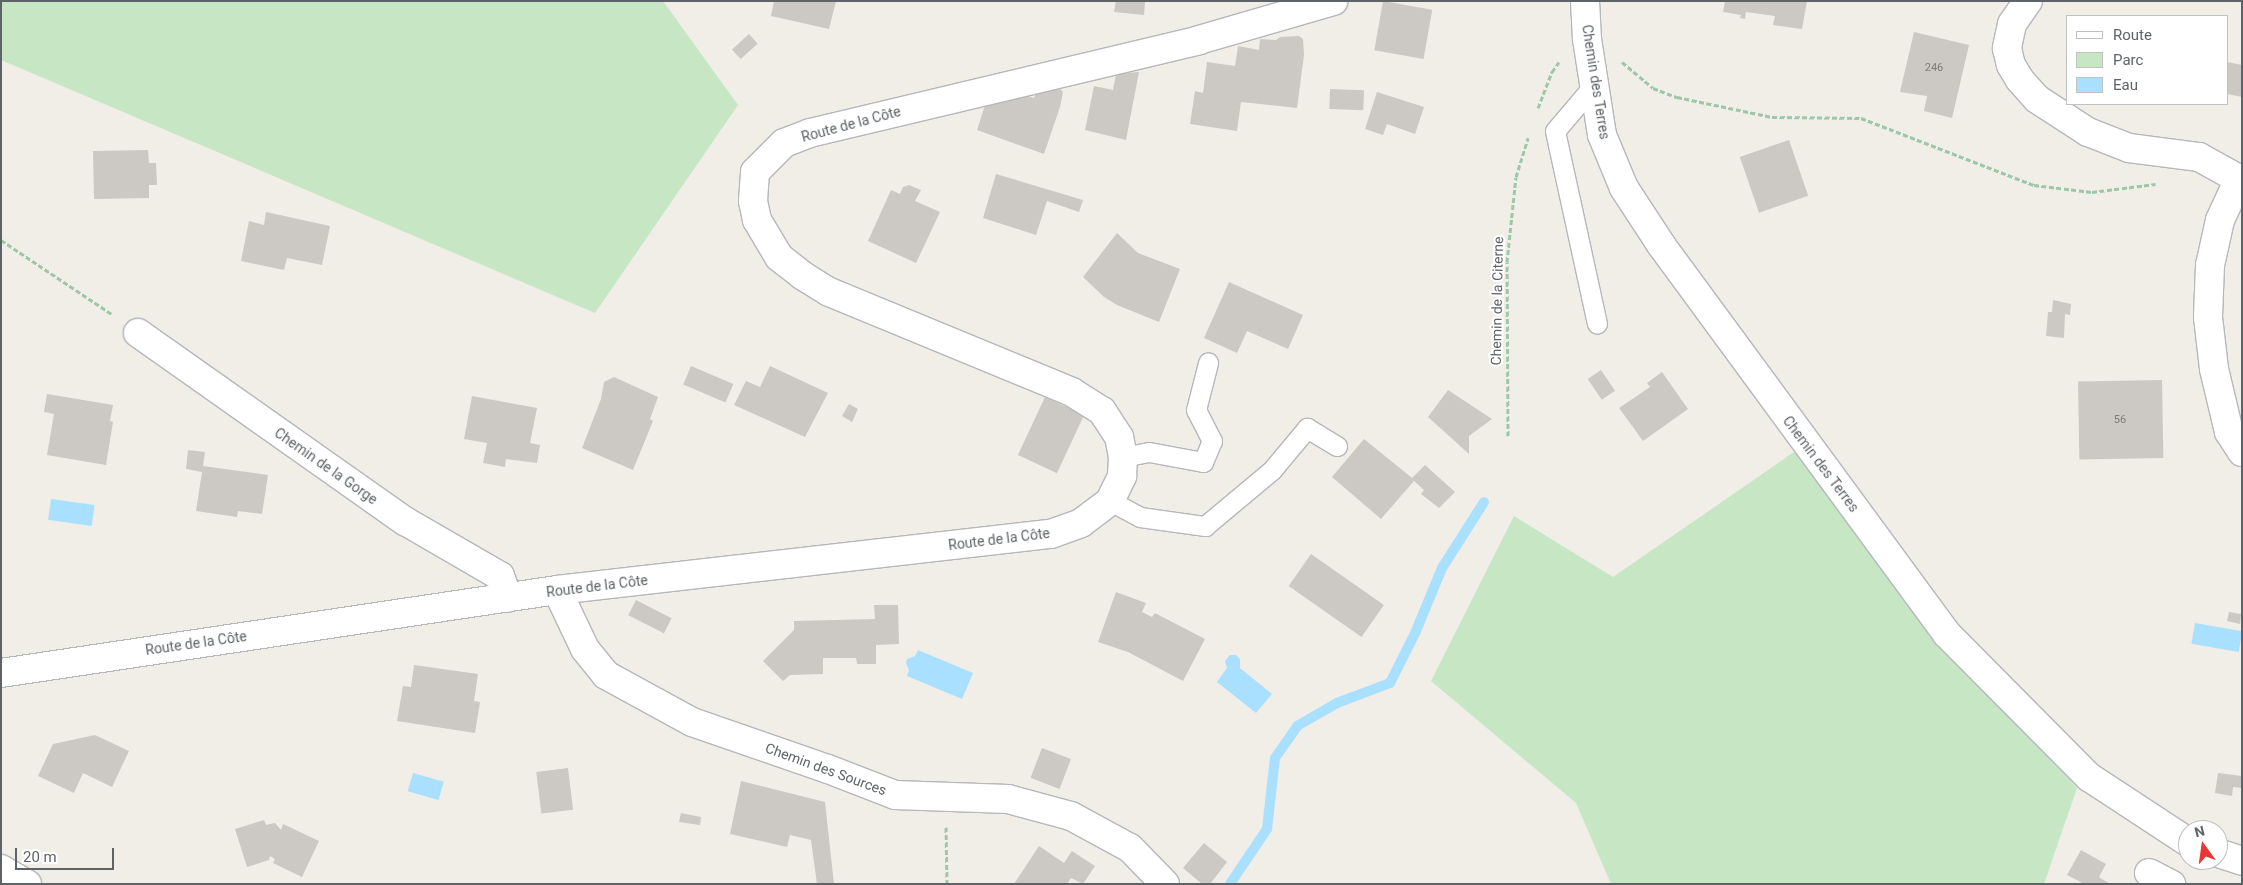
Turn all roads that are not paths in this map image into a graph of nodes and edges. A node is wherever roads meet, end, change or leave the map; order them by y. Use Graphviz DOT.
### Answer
graph roads {
  1 [pos="1333,1"];
  2 [pos="1584,1"];
  3 [pos="2028,1"];
  4 [pos="1594,84"];
  5 [pos="1597,323"];
  6 [pos="138,332"];
  7 [pos="1208,363"];
  8 [pos="1337,446"];
  9 [pos="2242,452"];
  10 [pos="1123,457"];
  11 [pos="1110,501"];
  12 [pos="557,590"];
  13 [pos="508,598"];
  14 [pos="1,673"];
  15 [pos="2178,835"];
  16 [pos="2228,856"];
  17 [pos="2242,861"];
  18 [pos="1,869"];
  19 [pos="27,884"];
  20 [pos="1165,884"];
  1 -- 10 [label="street, Route de la Côte"];
  2 -- 4 [label="street, Chemin des Terres"];
  3 -- 9 [label="street"];
  4 -- 5 [label="lane"];
  4 -- 15 [label="street, Chemin des Terres"];
  6 -- 13 [label="street, Chemin de la Gorge"];
  7 -- 10 [label="lane"];
  8 -- 11 [label="lane"];
  10 -- 11 [label="street, Route de la Côte"];
  11 -- 12 [label="street, Route de la Côte"];
  12 -- 13 [label="street, Route de la Côte"];
  12 -- 20 [label="street, Chemin des Sources"];
  13 -- 14 [label="street, Route de la Côte"];
  16 -- 17 [label="street"];
  18 -- 19 [label="street"];
}
